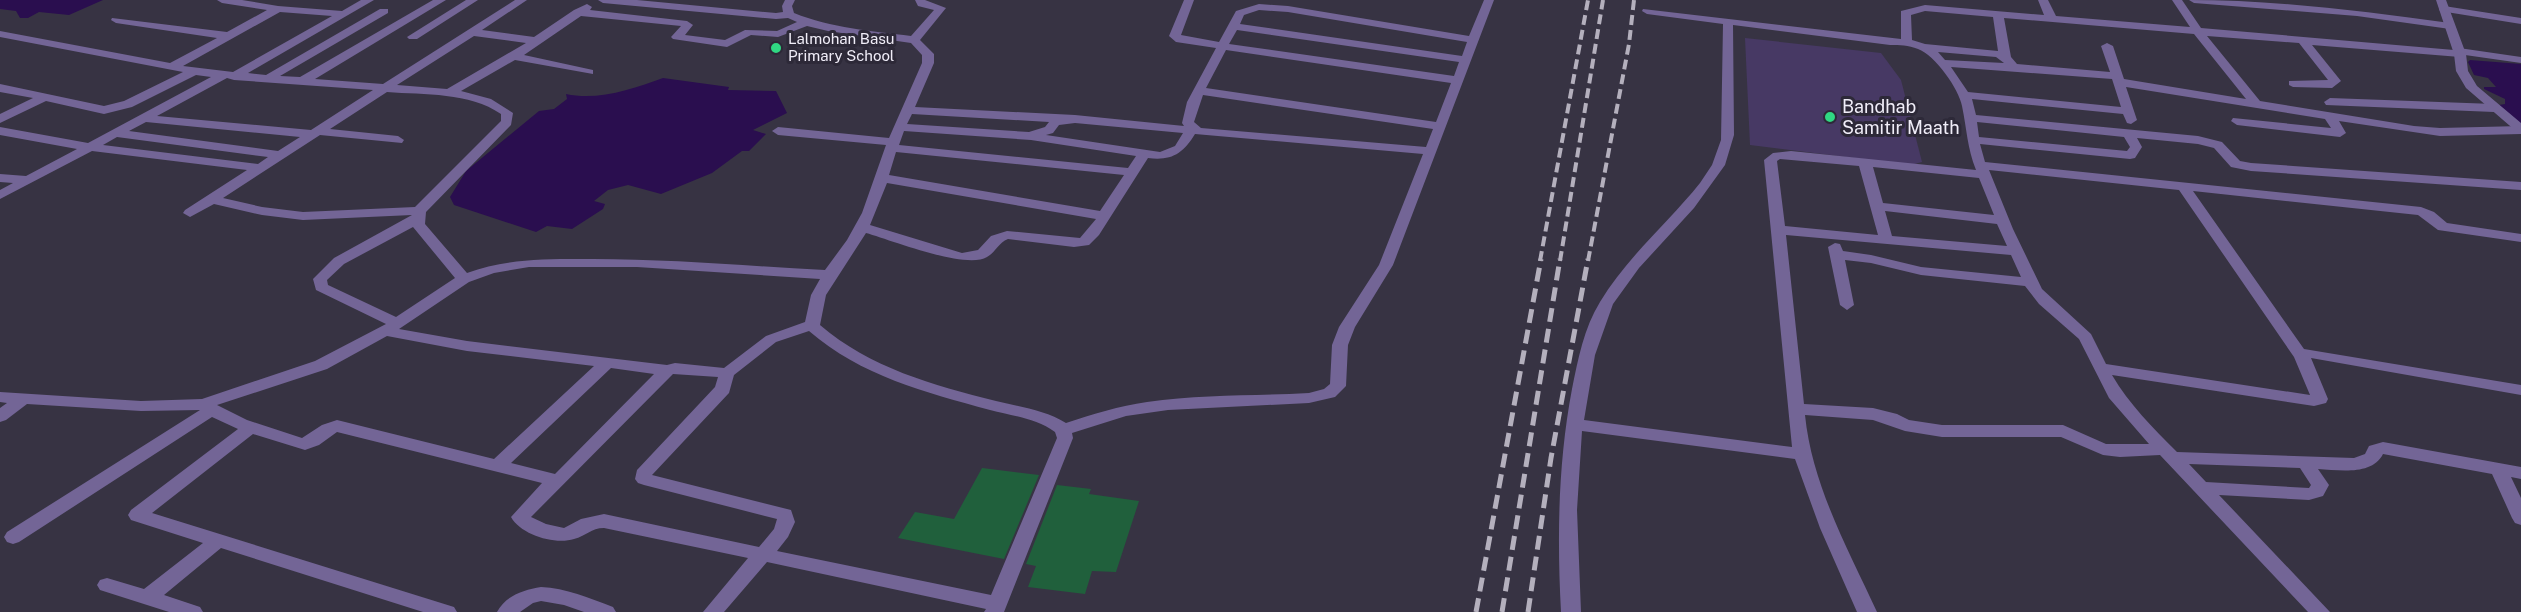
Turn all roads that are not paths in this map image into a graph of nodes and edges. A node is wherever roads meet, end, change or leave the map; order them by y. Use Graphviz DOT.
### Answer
graph roads {
  1 [pos="222,0"];
  2 [pos="369,0"];
  3 [pos="441,0"];
  4 [pos="473,0"];
  5 [pos="522,0"];
  6 [pos="597,0"];
  7 [pos="603,0"];
  8 [pos="920,0"];
  9 [pos="1189,0"];
  10 [pos="1489,0"];
  11 [pos="1659,0"];
  12 [pos="1964,0"];
  13 [pos="2043,0"];
  14 [pos="2177,0"];
  15 [pos="2194,0"];
  16 [pos="2349,0"];
  17 [pos="1246,4"];
  18 [pos="1275,4"];
  19 [pos="2442,5"];
  20 [pos="790,7"];
  21 [pos="354,8"];
  22 [pos="278,9"];
  23 [pos="384,11"];
  24 [pos="578,12"];
  25 [pos="1975,13"];
  26 [pos="2357,13"];
  27 [pos="343,14"];
  28 [pos="416,15"];
  29 [pos="1998,15"];
  30 [pos="116,20"];
  31 [pos="2052,20"];
  32 [pos="2521,21"];
  33 [pos="806,22"];
  34 [pos="1728,22"];
  35 [pos="1234,26"];
  36 [pos="2450,26"];
  37 [pos="471,32"];
  38 [pos="2198,32"];
  39 [pos="230,36"];
  40 [pos="4,37"];
  41 [pos="413,37"];
  42 [pos="914,40"];
  43 [pos="1474,40"];
  44 [pos="2302,40"];
  45 [pos="536,41"];
  46 [pos="1907,42"];
  47 [pos="1224,46"];
  48 [pos="1924,46"];
  49 [pos="2107,46"];
  50 [pos="2460,52"];
  51 [pos="516,54"];
  52 [pos="2005,57"];
  53 [pos="1466,60"];
  54 [pos="2521,60"];
  55 [pos="1942,63"];
  56 [pos="2013,67"];
  57 [pos="170,68"];
  58 [pos="193,72"];
  59 [pos="589,72"];
  60 [pos="229,75"];
  61 [pos="268,78"];
  62 [pos="2118,79"];
  63 [pos="1458,80"];
  64 [pos="302,81"];
  65 [pos="2293,83"];
  66 [pos="0,88"];
  67 [pos="384,88"];
  68 [pos="1199,91"];
  69 [pos="448,93"];
  70 [pos="1965,95"];
  71 [pos="43,98"];
  72 [pos="2330,102"];
  73 [pos="2256,104"];
  74 [pos="2494,108"];
  75 [pos="908,110"];
  76 [pos="2128,111"];
  77 [pos="2329,116"];
  78 [pos="144,118"];
  79 [pos="1970,118"];
  80 [pos="0,119"];
  81 [pos="1065,119"];
  82 [pos="2237,122"];
  83 [pos="1440,126"];
  84 [pos="900,128"];
  85 [pos="0,130"];
  86 [pos="1194,130"];
  87 [pos="2521,130"];
  88 [pos="778,131"];
  89 [pos="314,132"];
  90 [pos="115,133"];
  91 [pos="2133,133"];
  92 [pos="1030,136"];
  93 [pos="398,140"];
  94 [pos="1973,140"];
  95 [pos="893,145"];
  96 [pos="90,147"];
  97 [pos="1430,151"];
  98 [pos="280,155"];
  99 [pos="1143,155"];
  100 [pos="1865,162"];
  101 [pos="259,168"];
  102 [pos="1983,170"];
  103 [pos="1132,172"];
  104 [pos="0,178"];
  105 [pos="882,178"];
  106 [pos="29,180"];
  107 [pos="2183,186"];
  108 [pos="2521,186"];
  109 [pos="0,195"];
  110 [pos="211,199"];
  111 [pos="1877,206"];
  112 [pos="190,213"];
  113 [pos="419,215"];
  114 [pos="1104,216"];
  115 [pos="2002,220"];
  116 [pos="862,227"];
  117 [pos="1778,230"];
  118 [pos="1833,235"];
  119 [pos="2521,238"];
  120 [pos="1886,240"];
  121 [pos="2016,251"];
  122 [pos="1837,255"];
  123 [pos="829,274"];
  124 [pos="464,279"];
  125 [pos="2031,282"];
  126 [pos="1846,305"];
  127 [pos="812,326"];
  128 [pos="391,327"];
  129 [pos="2302,357"];
  130 [pos="607,363"];
  131 [pos="2100,368"];
  132 [pos="667,370"];
  133 [pos="728,373"];
  134 [pos="2521,390"];
  135 [pos="0,397"];
  136 [pos="23,399"];
  137 [pos="207,407"];
  138 [pos="1795,409"];
  139 [pos="0,416"];
  140 [pos="1575,424"];
  141 [pos="250,428"];
  142 [pos="1063,430"];
  143 [pos="1802,454"];
  144 [pos="2169,454"];
  145 [pos="2305,462"];
  146 [pos="496,467"];
  147 [pos="2499,469"];
  148 [pos="2521,473"];
  149 [pos="555,480"];
  150 [pos="2202,488"];
  151 [pos="2521,518"];
  152 [pos="13,537"];
  153 [pos="219,540"];
  154 [pos="762,556"];
  155 [pos="107,585"];
  156 [pos="147,598"];
  157 [pos="996,608"];
  158 [pos="193,612"];
  159 [pos="447,612"];
  160 [pos="507,612"];
  161 [pos="606,612"];
  162 [pos="713,612"];
  163 [pos="1571,612"];
  164 [pos="1867,612"];
  165 [pos="2320,612"];
  1 -- 22 [label="street"];
  2 -- 21 [label="street"];
  3 -- 28 [label="street"];
  4 -- 41 [label="street"];
  5 -- 37 [label="street"];
  6 -- 24 [label="street"];
  7 -- 20 [label="street"];
  8 -- 42 [label="street"];
  9 -- 47 [label="street"];
  10 -- 43 [label="street"];
  11 -- 34 [label="street"];
  12 -- 25 [label="street"];
  13 -- 31 [label="street"];
  14 -- 38 [label="street"];
  15 -- 26 [label="street"];
  16 -- 26 [label="street"];
  17 -- 18 [label="street"];
  17 -- 35 [label="street"];
  18 -- 43 [label="street"];
  19 -- 32 [label="street"];
  19 -- 36 [label="street"];
  20 -- 33 [label="street"];
  21 -- 23 [label="street"];
  21 -- 27 [label="street"];
  22 -- 27 [label="street"];
  22 -- 39 [label="street"];
  23 -- 28 [label="street"];
  23 -- 61 [label="street"];
  24 -- 33 [label="street"];
  24 -- 45 [label="street"];
  25 -- 29 [label="street"];
  25 -- 46 [label="street"];
  26 -- 36 [label="street"];
  27 -- 60 [label="street"];
  28 -- 64 [label="street"];
  29 -- 31 [label="street"];
  29 -- 52 [label="street"];
  30 -- 39 [label="street"];
  31 -- 38 [label="street"];
  33 -- 42 [label="street"];
  34 -- 46 [label="street"];
  34 -- 140 [label="street"];
  35 -- 47 [label="street"];
  35 -- 53 [label="street"];
  36 -- 50 [label="street"];
  37 -- 45 [label="street"];
  37 -- 67 [label="street"];
  38 -- 44 [label="street"];
  38 -- 73 [label="street"];
  39 -- 57 [label="street"];
  40 -- 57 [label="street"];
  42 -- 75 [label="street"];
  43 -- 53 [label="street"];
  44 -- 50 [label="street"];
  44 -- 65 [label="street"];
  45 -- 51 [label="street"];
  46 -- 48 [label="street"];
  47 -- 63 [label="street"];
  47 -- 68 [label="street"];
  48 -- 52 [label="street"];
  48 -- 55 [label="street"];
  49 -- 62 [label="street"];
  50 -- 54 [label="street"];
  50 -- 74 [label="street"];
  51 -- 59 [label="street"];
  51 -- 69 [label="street"];
  52 -- 56 [label="street"];
  53 -- 63 [label="street"];
  55 -- 56 [label="street"];
  55 -- 70 [label="street"];
  56 -- 62 [label="street"];
  57 -- 58 [label="street"];
  58 -- 60 [label="street"];
  58 -- 71 [label="street"];
  60 -- 61 [label="street"];
  60 -- 78 [label="street"];
  61 -- 64 [label="street"];
  62 -- 73 [label="street"];
  62 -- 76 [label="street"];
  63 -- 83 [label="street"];
  64 -- 67 [label="street"];
  66 -- 71 [label="street"];
  67 -- 69 [label="street"];
  67 -- 89 [label="street"];
  68 -- 83 [label="street"];
  68 -- 86 [label="street"];
  69 -- 113 [label="street"];
  70 -- 76 [label="street"];
  70 -- 79 [label="street"];
  71 -- 80 [label="street"];
  72 -- 74 [label="street"];
  73 -- 77 [label="street"];
  74 -- 87 [label="street"];
  75 -- 81 [label="street"];
  75 -- 84 [label="street"];
  76 -- 91 [label="street"];
  77 -- 82 [label="street"];
  77 -- 87 [label="street"];
  78 -- 89 [label="street"];
  78 -- 90 [label="street"];
  79 -- 91 [label="street"];
  79 -- 94 [label="street"];
  81 -- 86 [label="street"];
  81 -- 92 [label="street"];
  83 -- 97 [label="street"];
  84 -- 92 [label="street"];
  84 -- 95 [label="street"];
  85 -- 96 [label="street"];
  86 -- 97 [label="street"];
  86 -- 99 [label="street"];
  88 -- 95 [label="street"];
  89 -- 93 [label="street"];
  89 -- 98 [label="street"];
  90 -- 96 [label="street"];
  90 -- 98 [label="street"];
  91 -- 94 [label="street"];
  91 -- 108 [label="street"];
  92 -- 99 [label="street"];
  94 -- 102 [label="street"];
  95 -- 103 [label="street"];
  95 -- 105 [label="street"];
  96 -- 101 [label="street"];
  96 -- 106 [label="street"];
  97 -- 142 [label="street"];
  98 -- 101 [label="street"];
  99 -- 103 [label="street"];
  100 -- 102 [label="street"];
  100 -- 111 [label="street"];
  100 -- 117 [label="street"];
  101 -- 110 [label="street"];
  102 -- 107 [label="street"];
  102 -- 115 [label="street"];
  103 -- 114 [label="street"];
  104 -- 106 [label="street"];
  105 -- 114 [label="street"];
  105 -- 116 [label="street"];
  106 -- 109 [label="street"];
  107 -- 119 [label="street"];
  107 -- 129 [label="street"];
  110 -- 112 [label="street"];
  110 -- 113 [label="street"];
  111 -- 115 [label="street"];
  111 -- 120 [label="street"];
  113 -- 124 [label="street"];
  113 -- 128 [label="street"];
  114 -- 116 [label="street"];
  115 -- 121 [label="street"];
  116 -- 123 [label="street"];
  117 -- 118 [label="street"];
  117 -- 138 [label="street"];
  118 -- 120 [label="street"];
  118 -- 122 [label="street"];
  120 -- 121 [label="street"];
  121 -- 125 [label="street"];
  122 -- 125 [label="street"];
  122 -- 126 [label="street"];
  123 -- 124 [label="street"];
  123 -- 127 [label="street"];
  124 -- 128 [label="street"];
  125 -- 131 [label="street"];
  127 -- 133 [label="street"];
  127 -- 142 [label="street"];
  128 -- 130 [label="street"];
  128 -- 137 [label="street"];
  129 -- 131 [label="street"];
  129 -- 134 [label="street"];
  130 -- 132 [label="street"];
  130 -- 146 [label="street"];
  131 -- 144 [label="street"];
  132 -- 133 [label="street"];
  132 -- 149 [label="street"];
  133 -- 154 [label="street"];
  135 -- 136 [label="street"];
  136 -- 137 [label="street"];
  136 -- 139 [label="street"];
  137 -- 141 [label="street"];
  137 -- 152 [label="street"];
  138 -- 143 [label="street"];
  138 -- 144 [label="street"];
  140 -- 143 [label="street"];
  140 -- 163 [label="street"];
  141 -- 146 [label="street"];
  141 -- 153 [label="street"];
  142 -- 157 [label="street"];
  143 -- 164 [label="street"];
  144 -- 145 [label="street"];
  144 -- 150 [label="street"];
  145 -- 147 [label="street"];
  145 -- 150 [label="street"];
  146 -- 149 [label="street"];
  147 -- 148 [label="street"];
  147 -- 151 [label="street"];
  149 -- 154 [label="street"];
  150 -- 165 [label="street"];
  153 -- 156 [label="street"];
  153 -- 159 [label="street"];
  154 -- 157 [label="street"];
  154 -- 162 [label="street"];
  155 -- 156 [label="street"];
  156 -- 158 [label="street"];
  160 -- 161 [label="street"];
}
